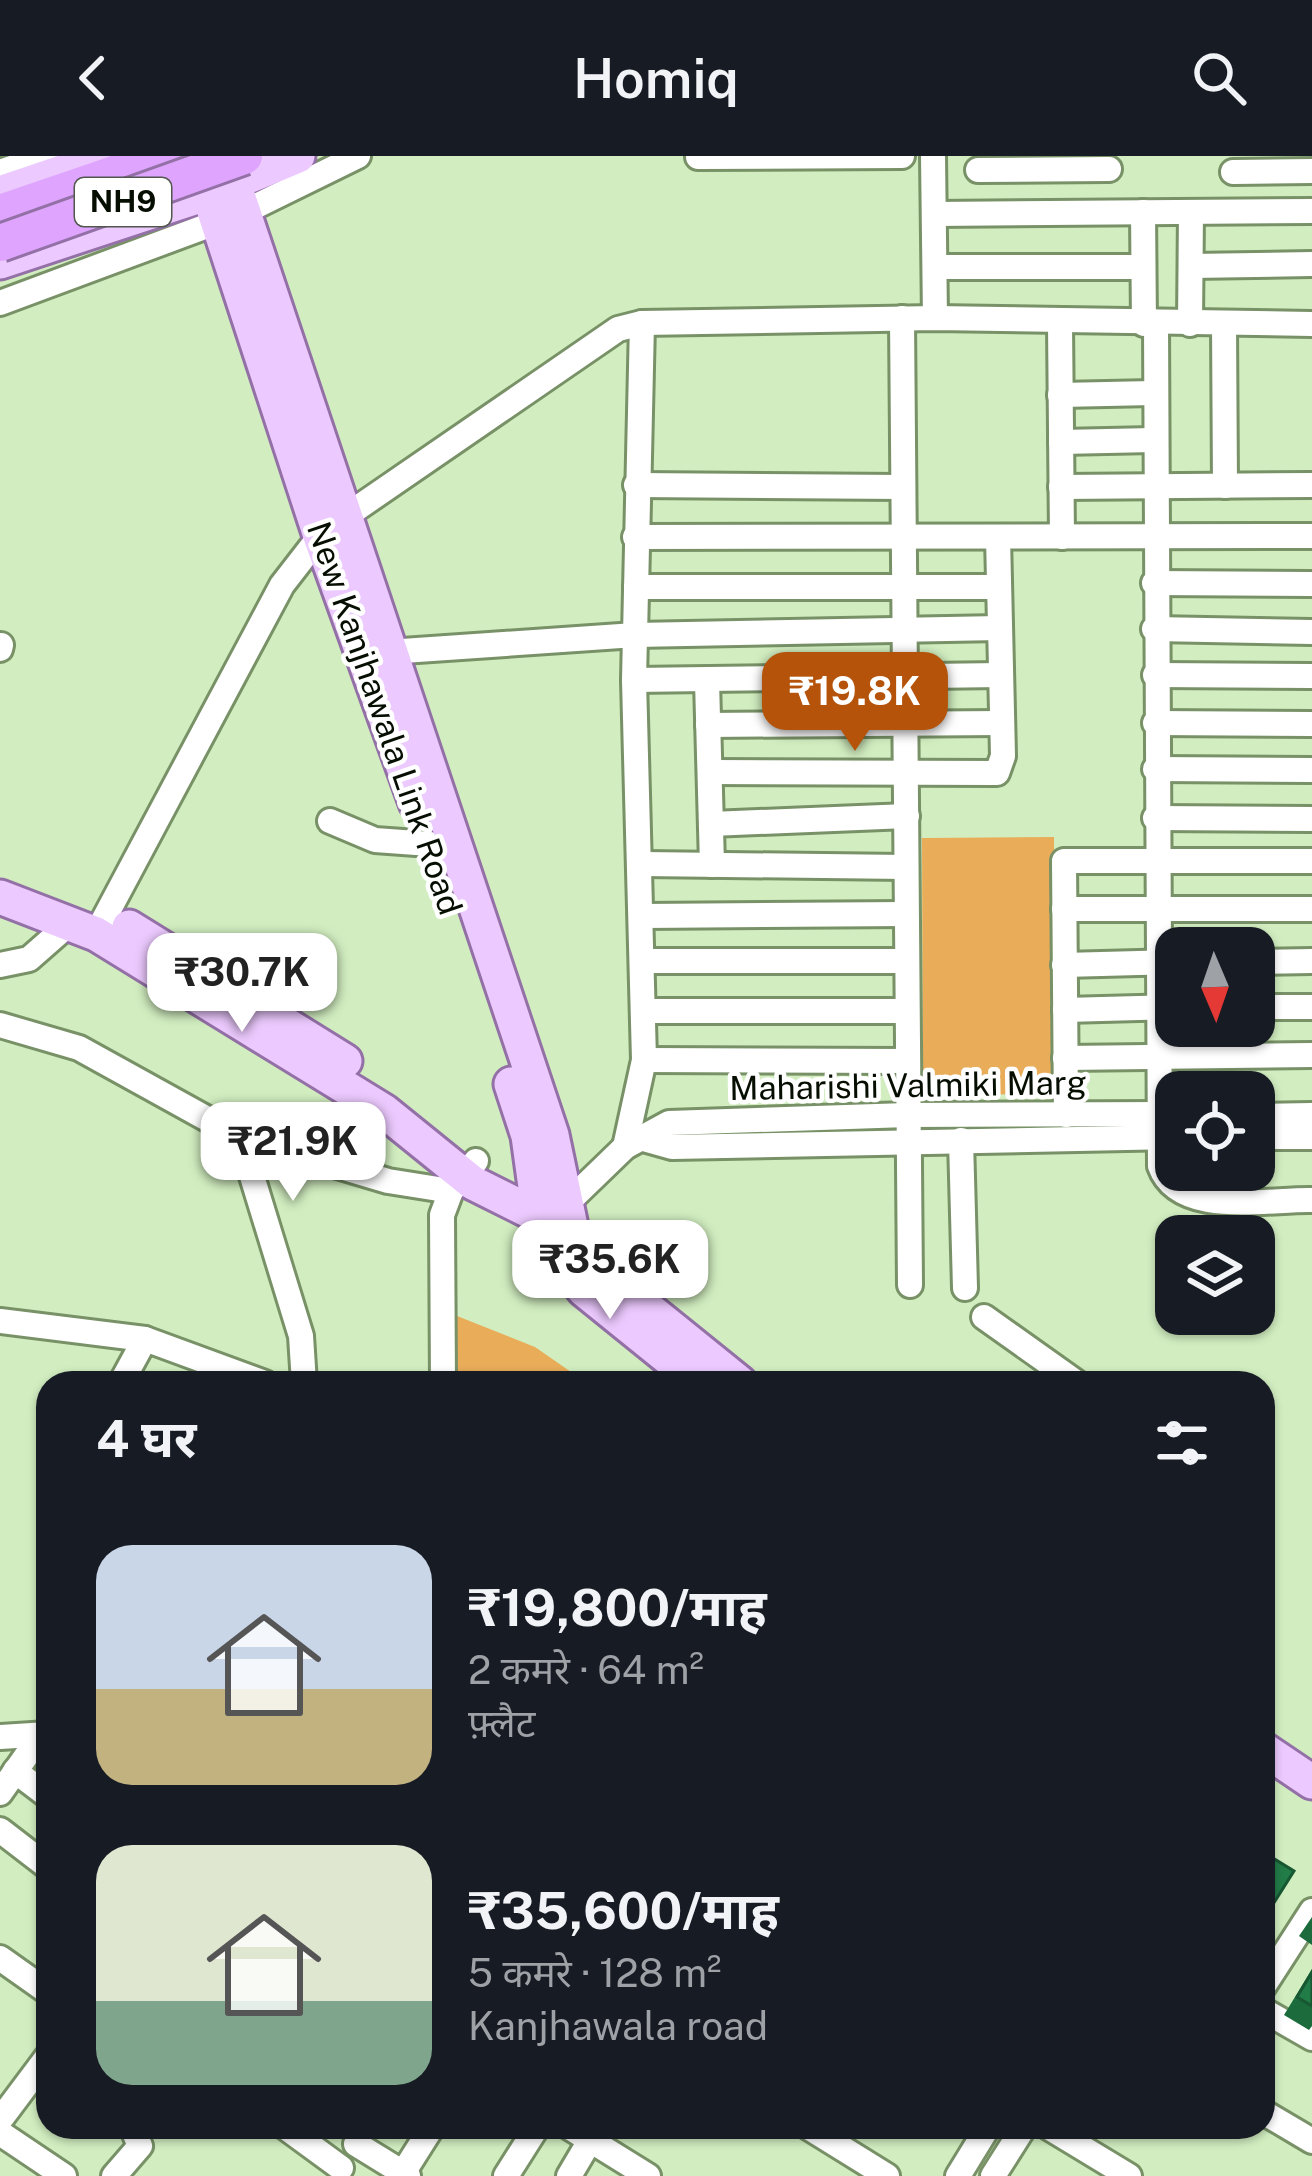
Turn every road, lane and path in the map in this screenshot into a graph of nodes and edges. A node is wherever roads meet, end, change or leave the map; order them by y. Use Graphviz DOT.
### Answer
graph roads {
  1 [pos="46,156"];
  2 [pos="109,156"];
  3 [pos="167,156"];
  4 [pos="196,156"];
  5 [pos="298,156"];
  6 [pos="358,156"];
  7 [pos="902,156"];
  8 [pos="933,156"];
  9 [pos="698,158"];
  10 [pos="1109,162"];
  11 [pos="977,163"];
  12 [pos="1233,164"];
  13 [pos="1312,171"];
  14 [pos="0,172"];
  15 [pos="229,187"];
  16 [pos="0,193"];
  17 [pos="1232,211"];
  18 [pos="1312,211"];
  19 [pos="1110,212"];
  20 [pos="1143,212"];
  21 [pos="1191,212"];
  22 [pos="0,213"];
  23 [pos="934,214"];
  24 [pos="979,214"];
  25 [pos="0,243"];
  26 [pos="0,262"];
  27 [pos="1312,264"];
  28 [pos="1191,266"];
  29 [pos="1143,267"];
  30 [pos="934,268"];
  31 [pos="0,303"];
  32 [pos="902,318"];
  33 [pos="935,318"];
  34 [pos="642,323"];
  35 [pos="1060,324"];
  36 [pos="1150,324"];
  37 [pos="1190,324"];
  38 [pos="1224,324"];
  39 [pos="1312,324"];
  40 [pos="1153,393"];
  41 [pos="1060,394"];
  42 [pos="1154,440"];
  43 [pos="1061,442"];
  44 [pos="1154,484"];
  45 [pos="636,485"];
  46 [pos="1312,485"];
  47 [pos="1225,486"];
  48 [pos="903,487"];
  49 [pos="1061,488"];
  50 [pos="332,527"];
  51 [pos="1154,535"];
  52 [pos="1312,536"];
  53 [pos="635,537"];
  54 [pos="998,537"];
  55 [pos="1062,537"];
  56 [pos="903,538"];
  57 [pos="1154,583"];
  58 [pos="1312,584"];
  59 [pos="636,587"];
  60 [pos="904,587"];
  61 [pos="999,587"];
  62 [pos="1000,628"];
  63 [pos="1154,629"];
  64 [pos="903,630"];
  65 [pos="1312,632"];
  66 [pos="635,635"];
  67 [pos="388,652"];
  68 [pos="1155,674"];
  69 [pos="1001,675"];
  70 [pos="1312,676"];
  71 [pos="903,677"];
  72 [pos="634,680"];
  73 [pos="707,681"];
  74 [pos="1002,723"];
  75 [pos="1155,723"];
  76 [pos="904,724"];
  77 [pos="1312,724"];
  78 [pos="708,725"];
  79 [pos="1155,769"];
  80 [pos="904,770"];
  81 [pos="1312,770"];
  82 [pos="710,772"];
  83 [pos="907,816"];
  84 [pos="1155,818"];
  85 [pos="1312,819"];
  86 [pos="330,821"];
  87 [pos="711,824"];
  88 [pos="430,844"];
  89 [pos="1156,861"];
  90 [pos="1312,861"];
  91 [pos="643,864"];
  92 [pos="712,865"];
  93 [pos="906,867"];
  94 [pos="0,873"];
  95 [pos="0,897"];
  96 [pos="1156,907"];
  97 [pos="1064,909"];
  98 [pos="1312,909"];
  99 [pos="906,914"];
  100 [pos="644,916"];
  101 [pos="91,924"];
  102 [pos="1160,927"];
  103 [pos="644,961"];
  104 [pos="906,961"];
  105 [pos="1155,962"];
  106 [pos="1275,962"];
  107 [pos="1312,962"];
  108 [pos="0,965"];
  109 [pos="1064,965"];
  110 [pos="1155,1007"];
  111 [pos="1275,1007"];
  112 [pos="1312,1007"];
  113 [pos="1065,1010"];
  114 [pos="644,1011"];
  115 [pos="907,1011"];
  116 [pos="0,1025"];
  117 [pos="1158,1047"];
  118 [pos="1312,1054"];
  119 [pos="1156,1055"];
  120 [pos="1065,1058"];
  121 [pos="644,1060"];
  122 [pos="907,1061"];
  123 [pos="1158,1071"];
  124 [pos="907,1114"];
  125 [pos="1066,1115"];
  126 [pos="1312,1115"];
  127 [pos="1275,1116"];
  128 [pos="1155,1124"];
  129 [pos="1155,1125"];
  130 [pos="1006,1127"];
  131 [pos="240,1136"];
  132 [pos="1275,1137"];
  133 [pos="1312,1137"];
  134 [pos="961,1140"];
  135 [pos="907,1141"];
  136 [pos="636,1143"];
  137 [pos="463,1175"];
  138 [pos="1181,1191"];
  139 [pos="1312,1200"];
  140 [pos="552,1210"];
  141 [pos="910,1285"];
  142 [pos="965,1288"];
  143 [pos="984,1317"];
  144 [pos="0,1321"];
  145 [pos="145,1339"];
  146 [pos="128,1371"];
  147 [pos="232,1371"];
  148 [pos="303,1371"];
  149 [pos="443,1371"];
  150 [pos="685,1371"];
  151 [pos="725,1371"];
  152 [pos="1059,1371"];
  153 [pos="36,1735"];
  154 [pos="0,1737"];
  155 [pos="36,1745"];
  156 [pos="1275,1756"];
  157 [pos="15,1771"];
  158 [pos="1275,1782"];
  159 [pos="1312,1782"];
  160 [pos="36,1787"];
  161 [pos="0,1793"];
  162 [pos="1312,1806"];
  163 [pos="0,1830"];
  164 [pos="36,1858"];
  165 [pos="1312,1911"];
  166 [pos="1303,1943"];
  167 [pos="0,1958"];
  168 [pos="1275,1974"];
  169 [pos="36,1984"];
  170 [pos="1275,2017"];
  171 [pos="1312,2038"];
  172 [pos="36,2073"];
  173 [pos="1275,2119"];
  174 [pos="0,2120"];
  175 [pos="0,2133"];
  176 [pos="137,2139"];
  177 [pos="299,2139"];
  178 [pos="359,2139"];
  179 [pos="366,2139"];
  180 [pos="426,2139"];
  181 [pos="529,2139"];
  182 [pos="583,2139"];
  183 [pos="597,2139"];
  184 [pos="827,2139"];
  185 [pos="981,2139"];
  186 [pos="1016,2139"];
  187 [pos="1068,2139"];
  188 [pos="1312,2141"];
  189 [pos="338,2172"];
  190 [pos="406,2175"];
  191 [pos="64,2176"];
  192 [pos="114,2176"];
  193 [pos="506,2176"];
  194 [pos="568,2176"];
  195 [pos="648,2176"];
  196 [pos="887,2176"];
  197 [pos="958,2176"];
  198 [pos="993,2176"];
  199 [pos="1129,2176"];
  1 -- 14 [label="street"];
  2 -- 16 [label="main road"];
  3 -- 22 [label="highway, NH9"];
  4 -- 15 [label="main road, New Kanjhawala Link Road"];
  5 -- 15 [label="main road"];
  6 -- 15 [label="street"];
  7 -- 9 [label="street"];
  8 -- 23 [label="street"];
  10 -- 11 [label="street"];
  10 -- 19 [label="street"];
  11 -- 24 [label="street"];
  12 -- 13 [label="street"];
  12 -- 17 [label="street"];
  15 -- 25 [label="highway, NH9, bridge"];
  15 -- 26 [label="main road"];
  15 -- 31 [label="street"];
  15 -- 50 [label="main road, New Kanjhawala Link Road"];
  17 -- 18 [label="street"];
  17 -- 21 [label="street"];
  19 -- 20 [label="street"];
  19 -- 24 [label="street"];
  20 -- 21 [label="street"];
  20 -- 29 [label="street"];
  21 -- 28 [label="street"];
  23 -- 24 [label="street"];
  23 -- 30 [label="street"];
  27 -- 28 [label="street"];
  28 -- 37 [label="street"];
  29 -- 30 [label="street"];
  29 -- 36 [label="street"];
  30 -- 33 [label="street"];
  32 -- 33 [label="street"];
  32 -- 34 [label="street"];
  32 -- 48 [label="street"];
  33 -- 35 [label="street"];
  34 -- 45 [label="street"];
  34 -- 50 [label="street"];
  35 -- 36 [label="street"];
  35 -- 41 [label="street"];
  36 -- 37 [label="street"];
  36 -- 40 [label="street"];
  37 -- 38 [label="street"];
  38 -- 39 [label="street"];
  38 -- 47 [label="street"];
  40 -- 41 [label="street"];
  40 -- 42 [label="street"];
  41 -- 43 [label="street"];
  42 -- 43 [label="street"];
  42 -- 44 [label="street"];
  43 -- 49 [label="street"];
  44 -- 47 [label="street"];
  44 -- 49 [label="street"];
  44 -- 51 [label="street"];
  45 -- 48 [label="street"];
  45 -- 53 [label="street"];
  46 -- 47 [label="street"];
  48 -- 56 [label="street"];
  49 -- 55 [label="street"];
  50 -- 67 [label="main road, New Kanjhawala Link Road"];
  50 -- 88 [label="main road, New Kanjhawala Link Road"];
  50 -- 101 [label="street"];
  51 -- 52 [label="street"];
  51 -- 55 [label="street"];
  51 -- 57 [label="street"];
  53 -- 56 [label="street"];
  53 -- 59 [label="street"];
  54 -- 55 [label="street"];
  54 -- 56 [label="street"];
  54 -- 61 [label="street"];
  56 -- 60 [label="street"];
  57 -- 58 [label="street"];
  57 -- 63 [label="street"];
  59 -- 60 [label="street"];
  59 -- 66 [label="street"];
  60 -- 61 [label="street"];
  60 -- 64 [label="street"];
  61 -- 62 [label="street"];
  62 -- 64 [label="street"];
  62 -- 69 [label="street"];
  63 -- 65 [label="street"];
  63 -- 68 [label="street"];
  64 -- 66 [label="street"];
  64 -- 71 [label="street"];
  66 -- 67 [label="street"];
  66 -- 72 [label="street"];
  67 -- 140 [label="main road, New Kanjhawala Link Road"];
  68 -- 70 [label="street"];
  68 -- 75 [label="street"];
  69 -- 71 [label="street"];
  69 -- 74 [label="street"];
  71 -- 73 [label="street"];
  71 -- 76 [label="street"];
  72 -- 73 [label="street"];
  72 -- 91 [label="street"];
  73 -- 78 [label="street"];
  74 -- 76 [label="street"];
  74 -- 80 [label="street"];
  75 -- 77 [label="street"];
  75 -- 79 [label="street"];
  76 -- 78 [label="street"];
  76 -- 80 [label="street"];
  78 -- 82 [label="street"];
  79 -- 81 [label="street"];
  79 -- 84 [label="street"];
  80 -- 82 [label="street"];
  80 -- 83 [label="street"];
  82 -- 87 [label="street"];
  83 -- 87 [label="street"];
  83 -- 93 [label="street"];
  84 -- 85 [label="street"];
  84 -- 89 [label="street"];
  86 -- 88 [label="street"];
  87 -- 92 [label="street"];
  88 -- 140 [label="main road, New Kanjhawala Link Road"];
  89 -- 90 [label="street"];
  89 -- 96 [label="street"];
  89 -- 97 [label="street"];
  91 -- 92 [label="street"];
  91 -- 100 [label="street"];
  92 -- 93 [label="street"];
  93 -- 99 [label="street"];
  94 -- 101 [label="main road"];
  95 -- 101 [label="main road"];
  96 -- 97 [label="street"];
  96 -- 98 [label="street"];
  96 -- 102 [label="street"];
  97 -- 109 [label="street"];
  99 -- 100 [label="street"];
  99 -- 104 [label="street"];
  100 -- 103 [label="street"];
  101 -- 108 [label="street"];
  101 -- 137 [label="main road"];
  103 -- 104 [label="street"];
  103 -- 114 [label="street"];
  104 -- 115 [label="street"];
  105 -- 109 [label="street"];
  106 -- 107 [label="street"];
  109 -- 113 [label="street"];
  110 -- 113 [label="street"];
  111 -- 112 [label="street"];
  113 -- 120 [label="street"];
  114 -- 115 [label="street"];
  114 -- 121 [label="street"];
  115 -- 122 [label="street"];
  116 -- 131 [label="street"];
  117 -- 119 [label="street"];
  118 -- 119 [label="street"];
  119 -- 120 [label="street"];
  119 -- 123 [label="street"];
  120 -- 125 [label="street"];
  121 -- 122 [label="street"];
  121 -- 136 [label="street"];
  122 -- 124 [label="street"];
  124 -- 130 [label="street, Maharishi Valmiki Marg"];
  124 -- 135 [label="street"];
  124 -- 136 [label="street, Maharishi Valmiki Marg"];
  125 -- 128 [label="street, Maharishi Valmiki Marg"];
  125 -- 130 [label="street, Maharishi Valmiki Marg"];
  126 -- 127 [label="street"];
  129 -- 130 [label="street, Maharishi Valmiki Marg"];
  130 -- 134 [label="street, Maharishi Valmiki Marg"];
  131 -- 137 [label="street"];
  131 -- 148 [label="street"];
  132 -- 133 [label="street"];
  134 -- 135 [label="street, Maharishi Valmiki Marg"];
  134 -- 142 [label="street"];
  135 -- 136 [label="street, Maharishi Valmiki Marg"];
  135 -- 141 [label="street"];
  136 -- 140 [label="street, Maharishi Valmiki Marg"];
  137 -- 140 [label="main road"];
  137 -- 149 [label="street"];
  138 -- 139 [label="street"];
  140 -- 150 [label="main road"];
  140 -- 151 [label="main road"];
  143 -- 152 [label="street"];
  144 -- 145 [label="street"];
  145 -- 146 [label="street"];
  145 -- 147 [label="street"];
  153 -- 154 [label="street"];
  155 -- 157 [label="street"];
  156 -- 159 [label="main road"];
  157 -- 160 [label="street"];
  157 -- 161 [label="street"];
  158 -- 162 [label="main road"];
  163 -- 164 [label="street"];
  165 -- 166 [label="street"];
  166 -- 168 [label="street"];
  167 -- 169 [label="street"];
  170 -- 171 [label="street"];
  172 -- 174 [label="street"];
  173 -- 188 [label="street"];
  175 -- 191 [label="street"];
  176 -- 192 [label="street"];
  177 -- 189 [label="street"];
  178 -- 189 [label="street"];
  179 -- 190 [label="street"];
  180 -- 190 [label="street"];
  181 -- 193 [label="street"];
  182 -- 194 [label="street"];
  183 -- 195 [label="street"];
  184 -- 196 [label="street"];
  185 -- 197 [label="street"];
  186 -- 198 [label="street"];
  187 -- 199 [label="street"];
}
